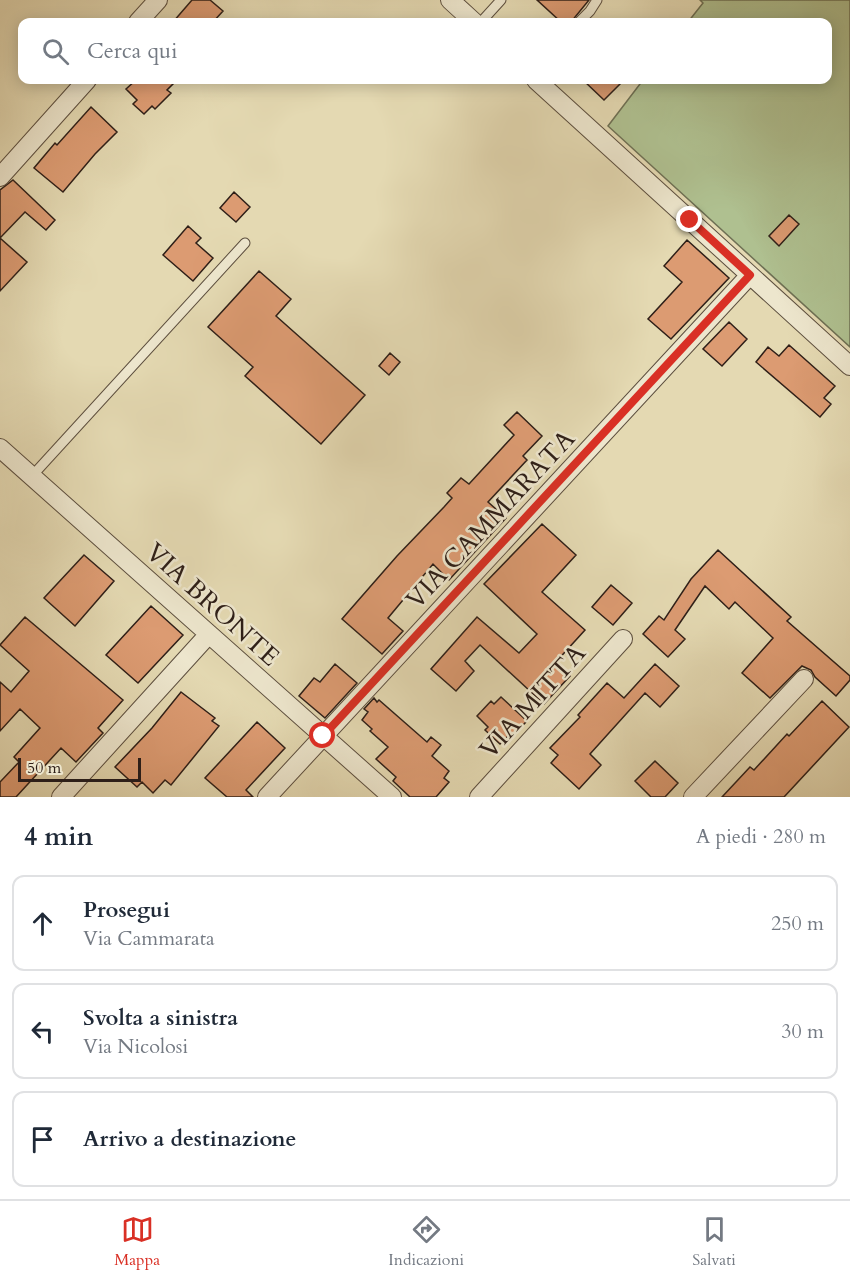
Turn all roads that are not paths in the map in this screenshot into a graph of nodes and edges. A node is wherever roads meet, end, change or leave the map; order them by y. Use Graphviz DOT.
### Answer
graph roads {
  1 [pos="158,0"];
  2 [pos="450,0"];
  3 [pos="501,0"];
  4 [pos="597,0"];
  5 [pos="142,18"];
  6 [pos="470,18"];
  7 [pos="485,18"];
  8 [pos="583,18"];
  9 [pos="83,84"];
  10 [pos="540,84"];
  11 [pos="0,177"];
  12 [pos="245,243"];
  13 [pos="750,275"];
  14 [pos="850,366"];
  15 [pos="0,448"];
  16 [pos="32,476"];
  17 [pos="209,634"];
  18 [pos="623,639"];
  19 [pos="804,679"];
  20 [pos="323,736"];
  21 [pos="384,795"];
  22 [pos="61,797"];
  23 [pos="267,797"];
  24 [pos="479,797"];
  25 [pos="693,797"];
  1 -- 5 [label="street"];
  2 -- 6 [label="street"];
  3 -- 7 [label="lane"];
  4 -- 8 [label="lane"];
  9 -- 11 [label="street"];
  10 -- 13 [label="street"];
  12 -- 16 [label="lane"];
  13 -- 14 [label="street"];
  13 -- 20 [label="street, VIA CAMMARATA"];
  15 -- 16 [label="street, VIA BRONTE"];
  16 -- 17 [label="street, VIA BRONTE"];
  17 -- 20 [label="street, VIA BRONTE"];
  17 -- 22 [label="street"];
  18 -- 24 [label="street, VIA MITTA"];
  19 -- 25 [label="street"];
  20 -- 21 [label="street, VIA BRONTE"];
  20 -- 23 [label="street, VIA CAMMARATA"];
}
